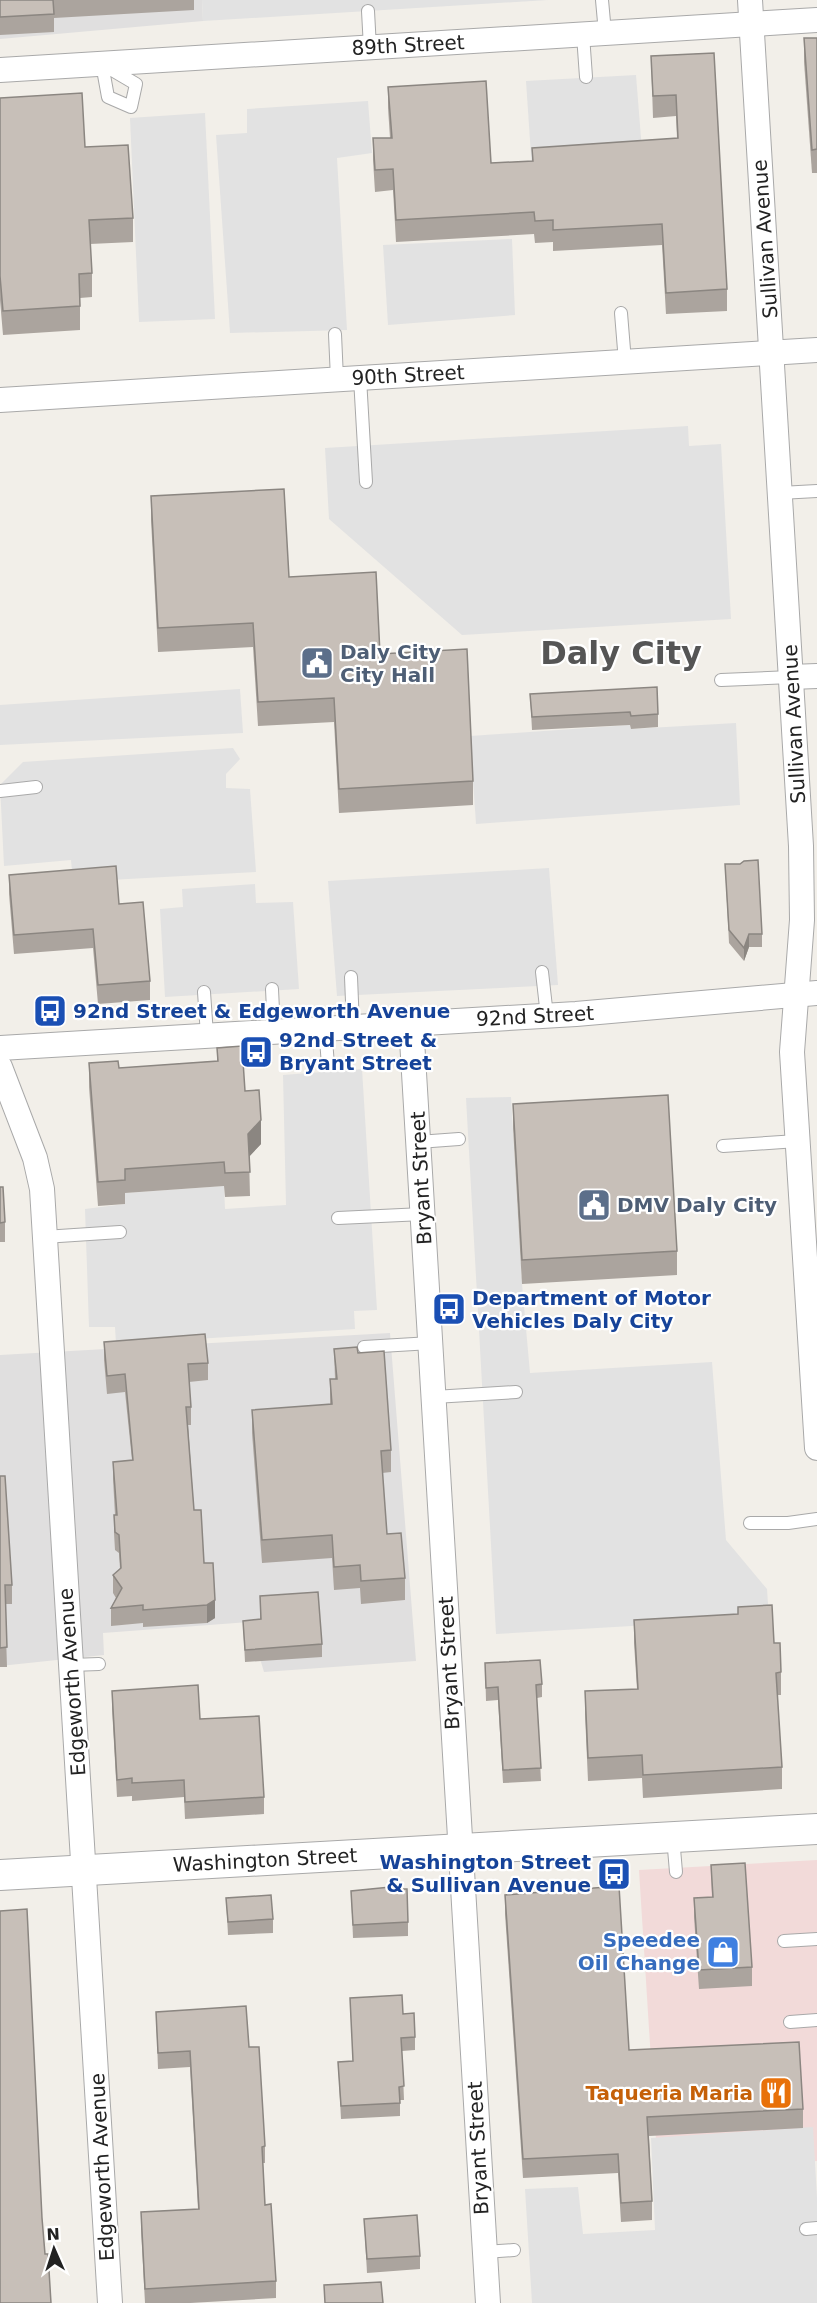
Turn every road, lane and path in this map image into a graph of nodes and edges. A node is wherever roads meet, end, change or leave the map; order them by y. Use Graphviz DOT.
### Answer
graph roads {
  1 [pos="602,0"];
  2 [pos="750,0"];
  3 [pos="368,10"];
  4 [pos="817,21"];
  5 [pos="752,24"];
  6 [pos="594,34"];
  7 [pos="370,48"];
  8 [pos="0,70"];
  9 [pos="586,77"];
  10 [pos="621,313"];
  11 [pos="335,334"];
  12 [pos="817,350"];
  13 [pos="773,353"];
  14 [pos="624,362"];
  15 [pos="349,378"];
  16 [pos="0,400"];
  17 [pos="366,482"];
  18 [pos="817,491"];
  19 [pos="780,493"];
  20 [pos="817,676"];
  21 [pos="791,677"];
  22 [pos="721,680"];
  23 [pos="36,787"];
  24 [pos="0,791"];
  25 [pos="542,972"];
  26 [pos="351,977"];
  27 [pos="272,989"];
  28 [pos="204,992"];
  29 [pos="806,994"];
  30 [pos="546,1016"];
  31 [pos="411,1023"];
  32 [pos="353,1026"];
  33 [pos="326,1028"];
  34 [pos="274,1031"];
  35 [pos="207,1035"];
  36 [pos="0,1048"];
  37 [pos="328,1065"];
  38 [pos="0,1067"];
  39 [pos="459,1139"];
  40 [pos="797,1141"];
  41 [pos="418,1142"];
  42 [pos="723,1146"];
  43 [pos="423,1214"];
  44 [pos="338,1218"];
  45 [pos="120,1232"];
  46 [pos="44,1237"];
  47 [pos="431,1343"];
  48 [pos="364,1347"];
  49 [pos="516,1392"];
  50 [pos="434,1397"];
  51 [pos="817,1448"];
  52 [pos="817,1519"];
  53 [pos="750,1523"];
  54 [pos="99,1664"];
  55 [pos="71,1665"];
  56 [pos="817,1829"];
  57 [pos="673,1837"];
  58 [pos="460,1848"];
  59 [pos="83,1870"];
  60 [pos="676,1872"];
  61 [pos="0,1875"];
  62 [pos="817,1939"];
  63 [pos="784,1941"];
  64 [pos="817,2020"];
  65 [pos="790,2022"];
  66 [pos="514,2250"];
  67 [pos="484,2252"];
  68 [pos="110,2303"];
  69 [pos="488,2303"];
  1 -- 6 [label="lane"];
  2 -- 5 [label="street, Sullivan Avenue"];
  3 -- 7 [label="lane"];
  4 -- 5 [label="street, 89th Street"];
  5 -- 6 [label="street, 89th Street"];
  5 -- 13 [label="street, Sullivan Avenue"];
  6 -- 7 [label="street, 89th Street"];
  6 -- 9 [label="lane"];
  7 -- 8 [label="street, 89th Street"];
  10 -- 14 [label="lane"];
  11 -- 15 [label="lane"];
  12 -- 13 [label="street, 90th Street"];
  13 -- 14 [label="street, 90th Street"];
  13 -- 19 [label="street, Sullivan Avenue"];
  14 -- 15 [label="street, 90th Street"];
  15 -- 16 [label="street, 90th Street"];
  15 -- 17 [label="lane"];
  18 -- 19 [label="lane"];
  19 -- 21 [label="street, Sullivan Avenue"];
  20 -- 21 [label="street"];
  21 -- 22 [label="lane"];
  21 -- 29 [label="street, Sullivan Avenue"];
  23 -- 24 [label="lane"];
  25 -- 30 [label="lane"];
  26 -- 32 [label="lane"];
  27 -- 34 [label="lane"];
  28 -- 35 [label="lane"];
  29 -- 30 [label="street, 92nd Street"];
  29 -- 40 [label="street, Sullivan Avenue"];
  30 -- 31 [label="street, 92nd Street"];
  31 -- 32 [label="street, 92nd Street"];
  31 -- 41 [label="street, Bryant Street"];
  32 -- 33 [label="street, 92nd Street"];
  33 -- 34 [label="street, 92nd Street"];
  33 -- 37 [label="lane"];
  34 -- 35 [label="street, 92nd Street"];
  35 -- 36 [label="street, 92nd Street"];
  38 -- 46 [label="street, Edgeworth Avenue"];
  39 -- 41 [label="lane"];
  40 -- 42 [label="lane"];
  40 -- 51 [label="street, Sullivan Avenue"];
  41 -- 43 [label="street, Bryant Street"];
  43 -- 44 [label="lane"];
  43 -- 47 [label="street, Bryant Street"];
  45 -- 46 [label="lane"];
  46 -- 55 [label="street, Edgeworth Avenue"];
  47 -- 48 [label="lane"];
  47 -- 50 [label="street, Bryant Street"];
  49 -- 50 [label="lane"];
  50 -- 58 [label="street, Bryant Street"];
  52 -- 53 [label="lane"];
  54 -- 55 [label="lane"];
  55 -- 59 [label="street, Edgeworth Avenue"];
  56 -- 57 [label="street, Washington Street"];
  57 -- 58 [label="street, Washington Street"];
  57 -- 60 [label="lane"];
  58 -- 59 [label="street, Washington Street"];
  58 -- 67 [label="street, Bryant Street"];
  59 -- 61 [label="street, Washington Street"];
  59 -- 68 [label="street, Edgeworth Avenue"];
  62 -- 63 [label="lane"];
  64 -- 65 [label="lane"];
  66 -- 67 [label="lane"];
  67 -- 69 [label="street, Bryant Street"];
}
